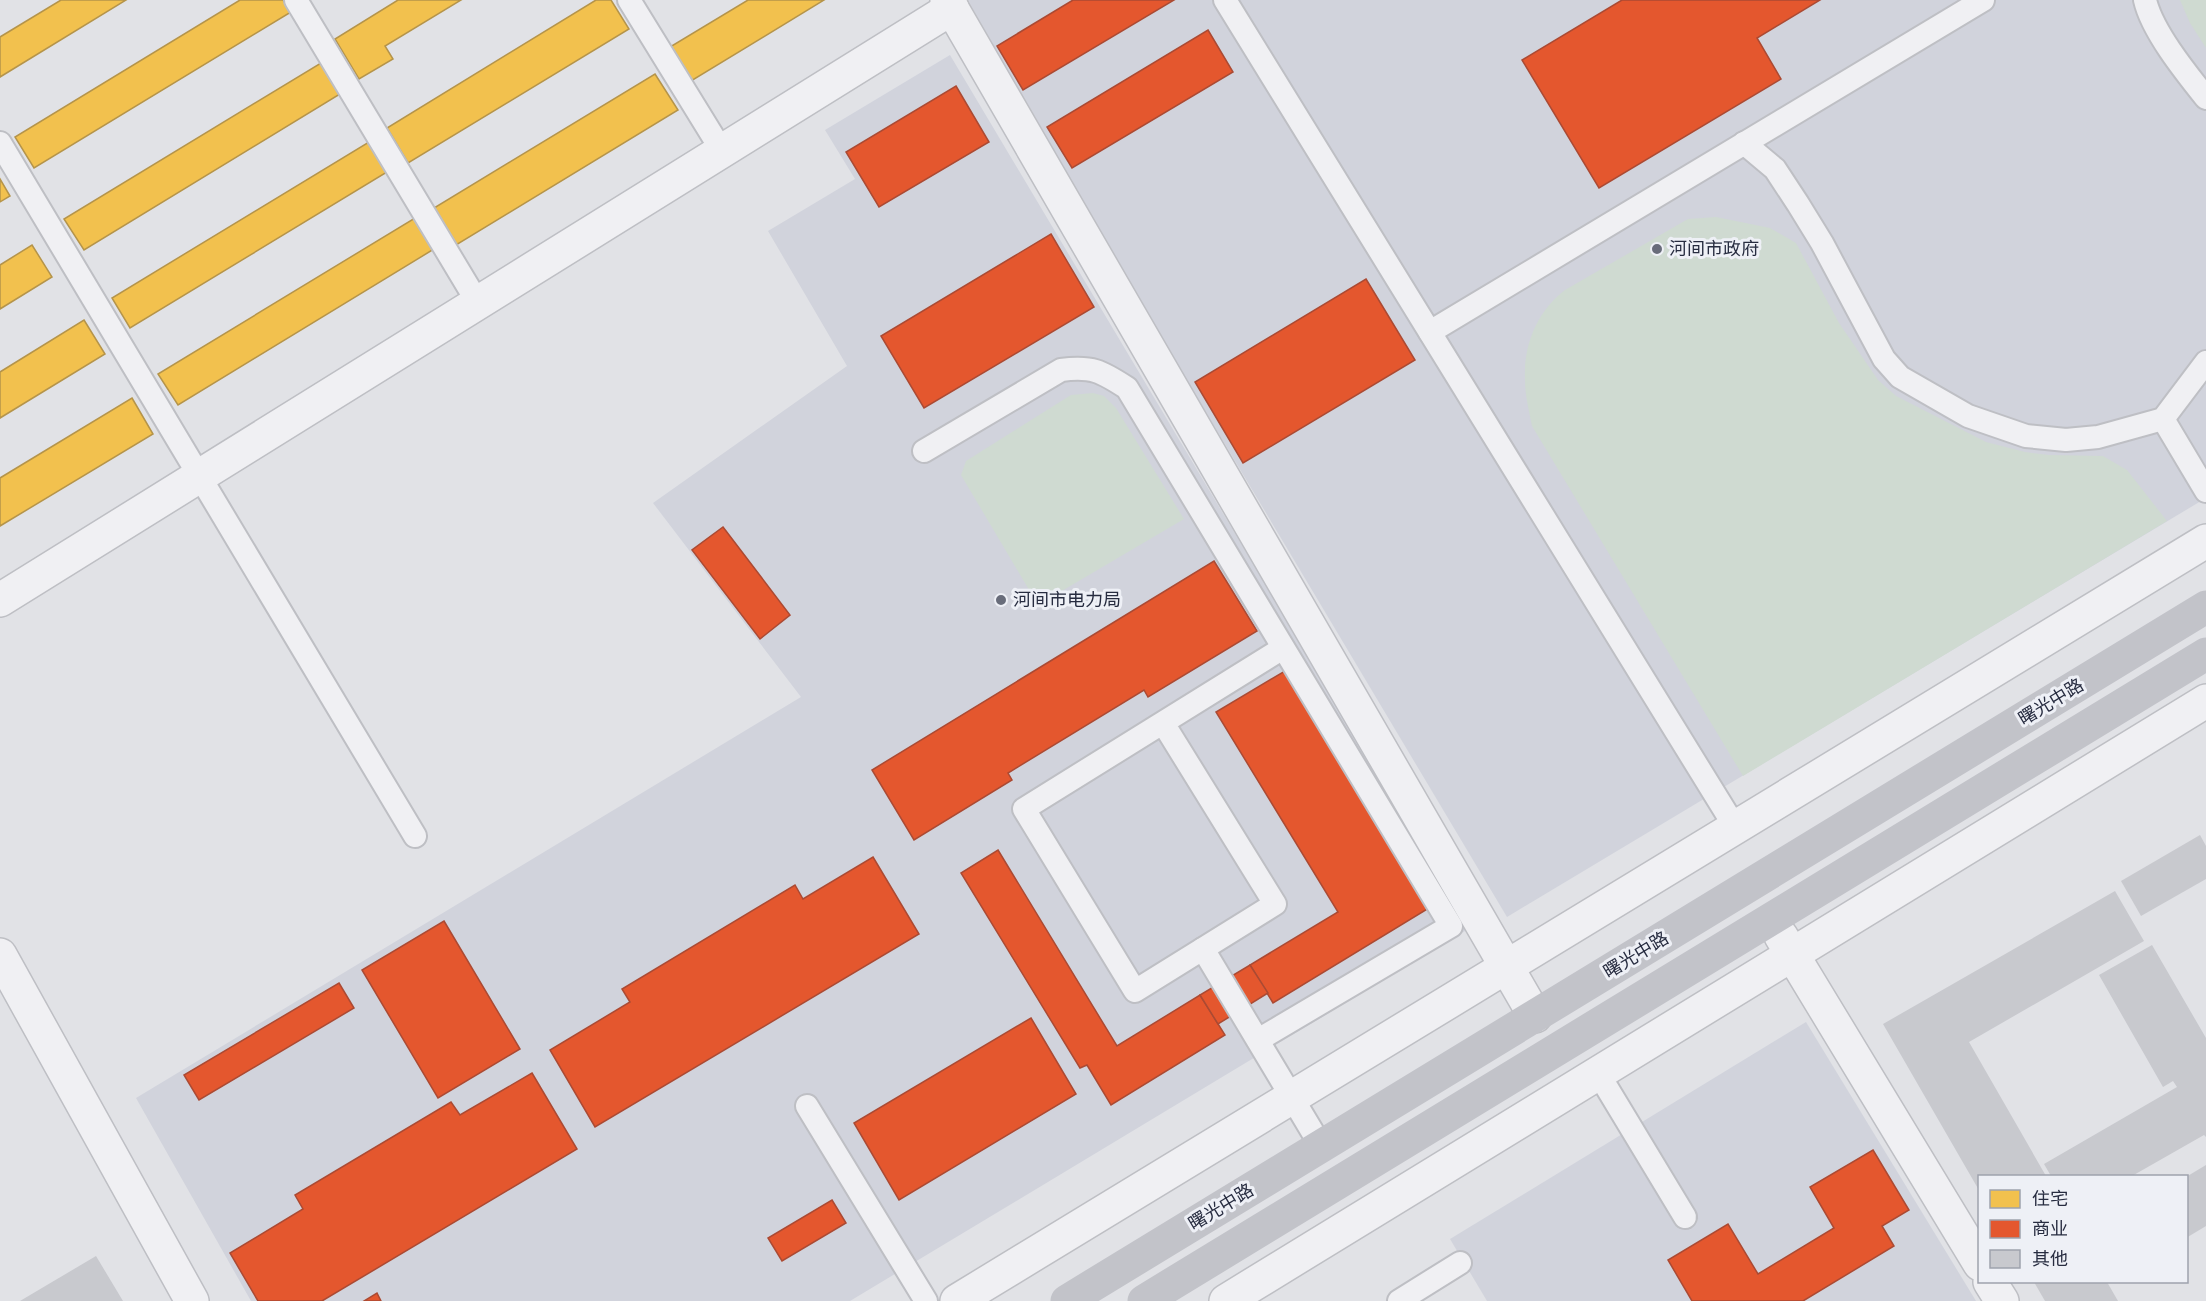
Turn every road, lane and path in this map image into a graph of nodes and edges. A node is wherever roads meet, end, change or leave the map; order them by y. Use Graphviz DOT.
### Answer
graph roads {
  1 [pos="296,0"];
  2 [pos="629,0"];
  3 [pos="1225,0"];
  4 [pos="1983,0"];
  5 [pos="2145,0"];
  6 [pos="949,4"];
  7 [pos="2206,98"];
  8 [pos="0,143"];
  9 [pos="1744,144"];
  10 [pos="722,151"];
  11 [pos="478,303"];
  12 [pos="1430,332"];
  13 [pos="2206,362"];
  14 [pos="2163,419"];
  15 [pos="924,451"];
  16 [pos="199,476"];
  17 [pos="2206,491"];
  18 [pos="2206,541"];
  19 [pos="0,600"];
  20 [pos="2206,607"];
  21 [pos="1284,648"];
  22 [pos="2206,654"];
  23 [pos="2206,701"];
  24 [pos="1163,723"];
  25 [pos="1735,827"];
  26 [pos="415,836"];
  27 [pos="1771,920"];
  28 [pos="1203,949"];
  29 [pos="1792,954"];
  30 [pos="0,955"];
  31 [pos="1507,967"];
  32 [pos="1535,1016"];
  33 [pos="1258,1040"];
  34 [pos="1598,1073"];
  35 [pos="1292,1097"];
  36 [pos="807,1106"];
  37 [pos="1322,1146"];
  38 [pos="1685,1217"];
  39 [pos="1978,1261"];
  40 [pos="1460,1263"];
  41 [pos="1991,1283"];
  42 [pos="192,1301"];
  43 [pos="926,1301"];
  44 [pos="957,1301"];
  45 [pos="1066,1301"];
  46 [pos="1144,1301"];
  47 [pos="1226,1301"];
  48 [pos="1400,1301"];
  49 [pos="2002,1301"];
  1 -- 11 [label="lane"];
  2 -- 10 [label="lane"];
  3 -- 12 [label="lane"];
  4 -- 9 [label="lane"];
  5 -- 7 [label="lane"];
  6 -- 10 [label="street"];
  6 -- 31 [label="street"];
  8 -- 16 [label="lane"];
  9 -- 12 [label="lane"];
  9 -- 14 [label="lane"];
  10 -- 11 [label="street"];
  11 -- 16 [label="street"];
  12 -- 25 [label="lane"];
  13 -- 14 [label="lane"];
  14 -- 17 [label="lane"];
  15 -- 21 [label="lane"];
  16 -- 19 [label="street"];
  16 -- 26 [label="lane"];
  18 -- 25 [label="street"];
  20 -- 32 [label="main road, 曙光中路"];
  21 -- 24 [label="lane"];
  21 -- 33 [label="lane"];
  22 -- 27 [label="main road"];
  23 -- 29 [label="street"];
  24 -- 28 [label="lane"];
  24 -- 28 [label="lane"];
  25 -- 31 [label="street"];
  27 -- 29 [label="street"];
  27 -- 46 [label="main road"];
  28 -- 33 [label="lane"];
  29 -- 34 [label="street"];
  29 -- 39 [label="street"];
  30 -- 42 [label="street"];
  31 -- 32 [label="street"];
  31 -- 35 [label="street"];
  32 -- 37 [label="main road, 曙光中路"];
  33 -- 35 [label="lane"];
  34 -- 38 [label="lane"];
  34 -- 47 [label="street"];
  35 -- 37 [label="lane"];
  35 -- 44 [label="street"];
  36 -- 43 [label="lane"];
  37 -- 45 [label="main road, 曙光中路"];
  40 -- 48 [label="lane"];
  41 -- 49 [label="street"];
}
